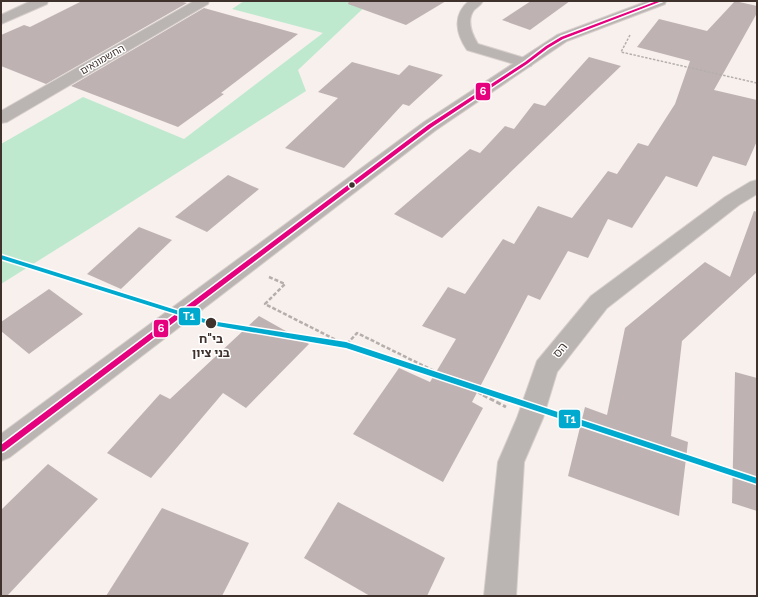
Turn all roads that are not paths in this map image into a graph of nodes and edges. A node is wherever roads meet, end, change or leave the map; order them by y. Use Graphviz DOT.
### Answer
graph roads {
  1 [pos="42,1"];
  2 [pos="203,1"];
  3 [pos="477,1"];
  4 [pos="652,4"];
  5 [pos="1,20"];
  6 [pos="526,63"];
  7 [pos="1,118"];
  8 [pos="757,186"];
  9 [pos="1,449"];
  10 [pos="500,596"];
  1 -- 5 [label="street"];
  2 -- 7 [label="street, החשמונאים"];
  3 -- 6 [label="street"];
  4 -- 6 [label="street"];
  6 -- 9 [label="street"];
  8 -- 10 [label="street, הס"];
}
